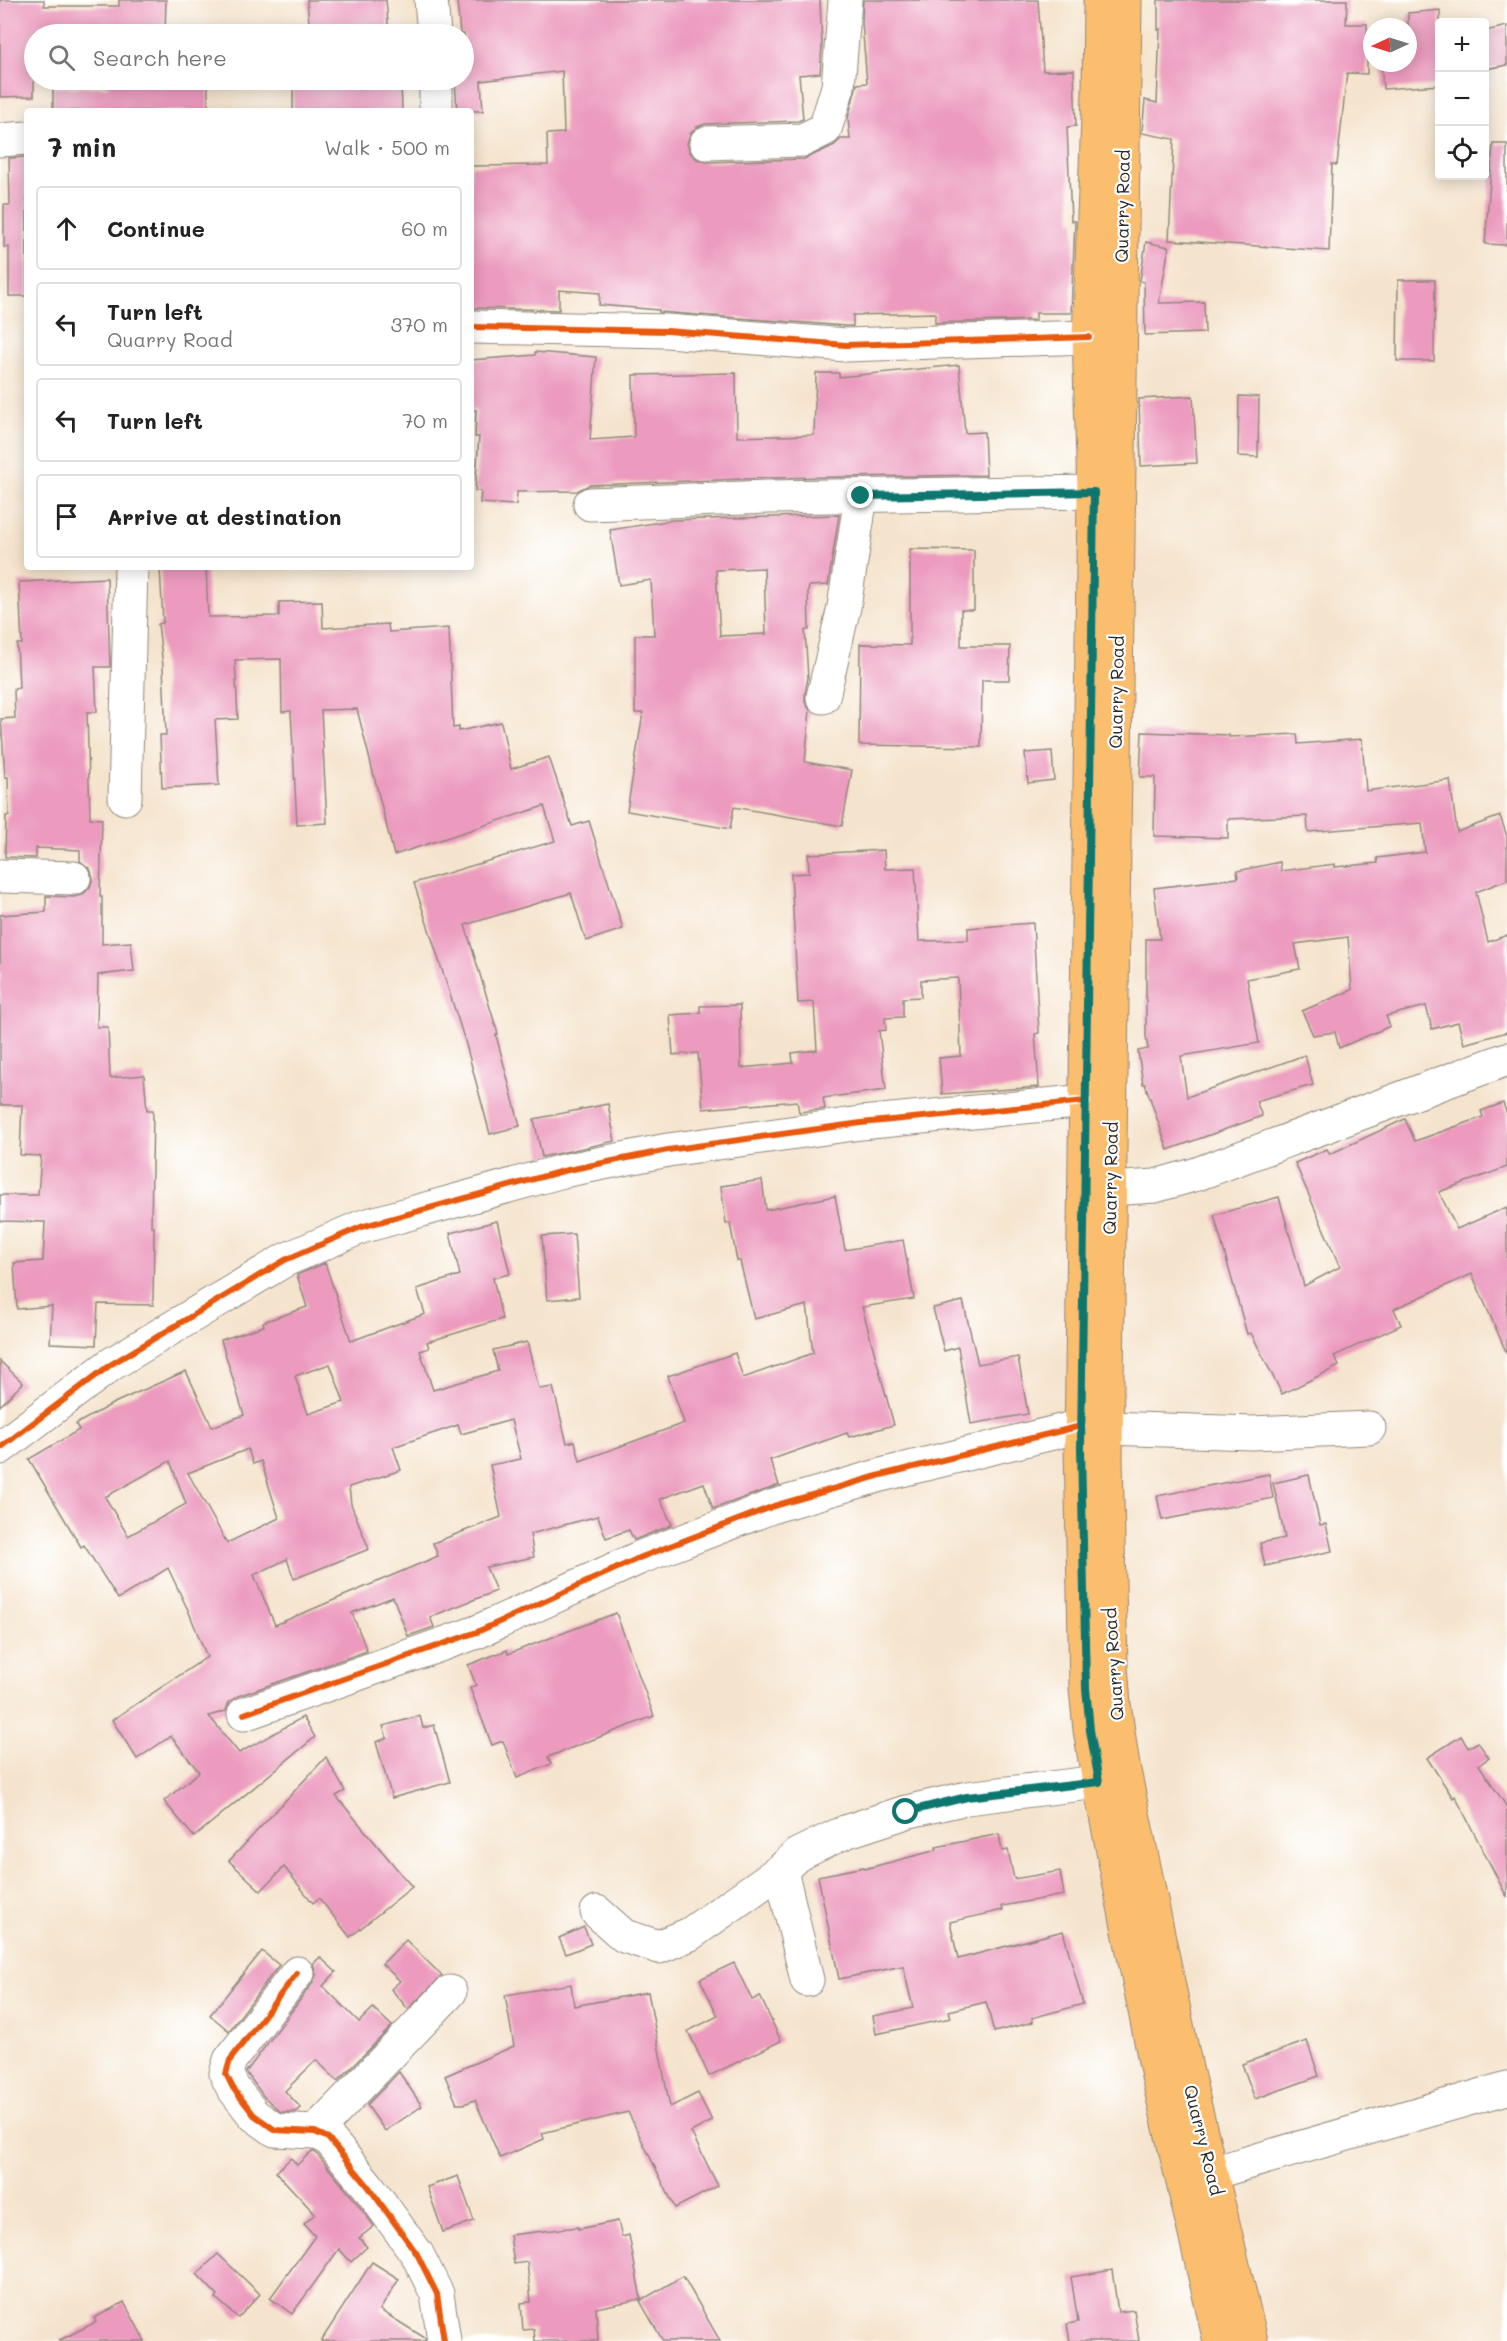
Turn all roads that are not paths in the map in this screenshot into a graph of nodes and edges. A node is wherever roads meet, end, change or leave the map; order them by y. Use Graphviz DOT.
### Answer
graph roads {
  1 [pos="431,0"];
  2 [pos="844,0"];
  3 [pos="1100,0"];
  4 [pos="1125,0"];
  5 [pos="433,24"];
  6 [pos="436,90"];
  7 [pos="436,108"];
  8 [pos="24,138"];
  9 [pos="0,140"];
  10 [pos="706,143"];
  11 [pos="474,327"];
  12 [pos="1089,337"];
  13 [pos="1094,492"];
  14 [pos="861,496"];
  15 [pos="590,504"];
  16 [pos="132,570"];
  17 [pos="823,697"];
  18 [pos="125,798"];
  19 [pos="0,876"];
  20 [pos="74,878"];
  21 [pos="1507,1059"];
  22 [pos="1086,1101"];
  23 [pos="1110,1189"];
  24 [pos="1094,1426"];
  25 [pos="1369,1428"];
  26 [pos="0,1448"];
  27 [pos="244,1713"];
  28 [pos="1099,1782"];
  29 [pos="781,1870"];
  30 [pos="597,1912"];
  31 [pos="297,1973"];
  32 [pos="807,1980"];
  33 [pos="450,1992"];
  34 [pos="1507,2088"];
  35 [pos="315,2132"];
  36 [pos="1212,2173"];
  37 [pos="444,2341"];
  38 [pos="1220,2341"];
  39 [pos="1251,2341"];
  1 -- 5 [label="street"];
  2 -- 10 [label="street"];
  3 -- 12 [label="main road, Quarry Road"];
  4 -- 23 [label="main road, Quarry Road"];
  6 -- 7 [label="street"];
  8 -- 9 [label="street"];
  11 -- 12 [label="street"];
  12 -- 13 [label="main road, Quarry Road"];
  13 -- 14 [label="street"];
  13 -- 22 [label="main road, Quarry Road"];
  14 -- 15 [label="street"];
  14 -- 17 [label="street"];
  16 -- 18 [label="street"];
  19 -- 20 [label="street"];
  21 -- 23 [label="street"];
  22 -- 24 [label="main road, Quarry Road"];
  22 -- 26 [label="street"];
  23 -- 24 [label="main road, Quarry Road"];
  24 -- 25 [label="street"];
  24 -- 27 [label="street"];
  24 -- 28 [label="main road, Quarry Road"];
  24 -- 36 [label="main road, Quarry Road"];
  28 -- 29 [label="street"];
  28 -- 38 [label="main road, Quarry Road"];
  29 -- 30 [label="street"];
  29 -- 32 [label="street"];
  31 -- 35 [label="street"];
  33 -- 35 [label="street"];
  34 -- 36 [label="street"];
  35 -- 37 [label="street"];
  36 -- 39 [label="main road, Quarry Road"];
}
